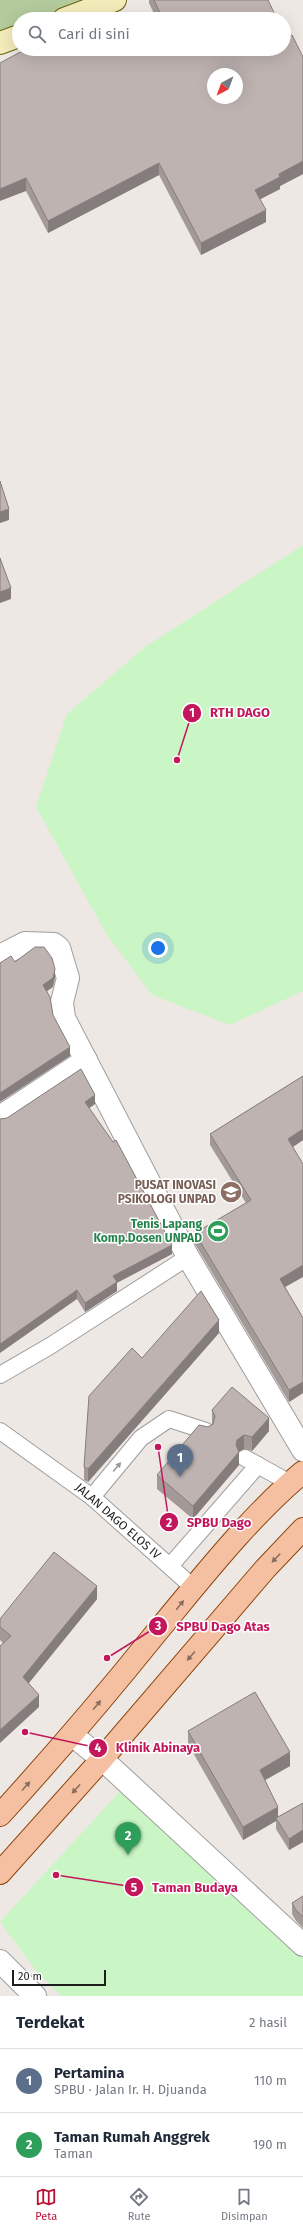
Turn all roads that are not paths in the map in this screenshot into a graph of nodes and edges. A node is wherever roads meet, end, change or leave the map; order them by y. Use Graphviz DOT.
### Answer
graph roads {
  1 [pos="115,0"];
  2 [pos="83,12"];
  3 [pos="12,39"];
  4 [pos="0,43"];
  5 [pos="0,956"];
  6 [pos="86,1060"];
  7 [pos="0,1117"];
  8 [pos="188,1257"];
  9 [pos="0,1374"];
  10 [pos="0,1431"];
  11 [pos="206,1431"];
  12 [pos="303,1450"];
  13 [pos="296,1477"];
  14 [pos="92,1497"];
  15 [pos="303,1529"];
  16 [pos="170,1566"];
  17 [pos="194,1588"];
  18 [pos="72,1735"];
  19 [pos="102,1759"];
  20 [pos="0,1815"];
  21 [pos="0,1873"];
  22 [pos="303,1945"];
  23 [pos="0,1962"];
  24 [pos="34,1996"];
  1 -- 2 [label="street"];
  3 -- 4 [label="street"];
  5 -- 6 [label="street"];
  6 -- 7 [label="street"];
  6 -- 8 [label="street"];
  8 -- 9 [label="lane"];
  8 -- 12 [label="street"];
  10 -- 14 [label="lane, JALAN DAGO ELOS IV"];
  14 -- 11 [label="lane, one-way"];
  13 -- 16 [label="lane"];
  13 -- 17 [label="main road"];
  14 -- 16 [label="lane, JALAN DAGO ELOS IV"];
  15 -- 19 [label="main road, one-way"];
  16 -- 17 [label="lane, JALAN DAGO ELOS IV"];
  18 -- 17 [label="main road, one-way"];
  18 -- 19 [label="street"];
  20 -- 18 [label="main road, one-way"];
  19 -- 21 [label="main road, one-way"];
  19 -- 22 [label="street"];
  23 -- 24 [label="street"];
}
